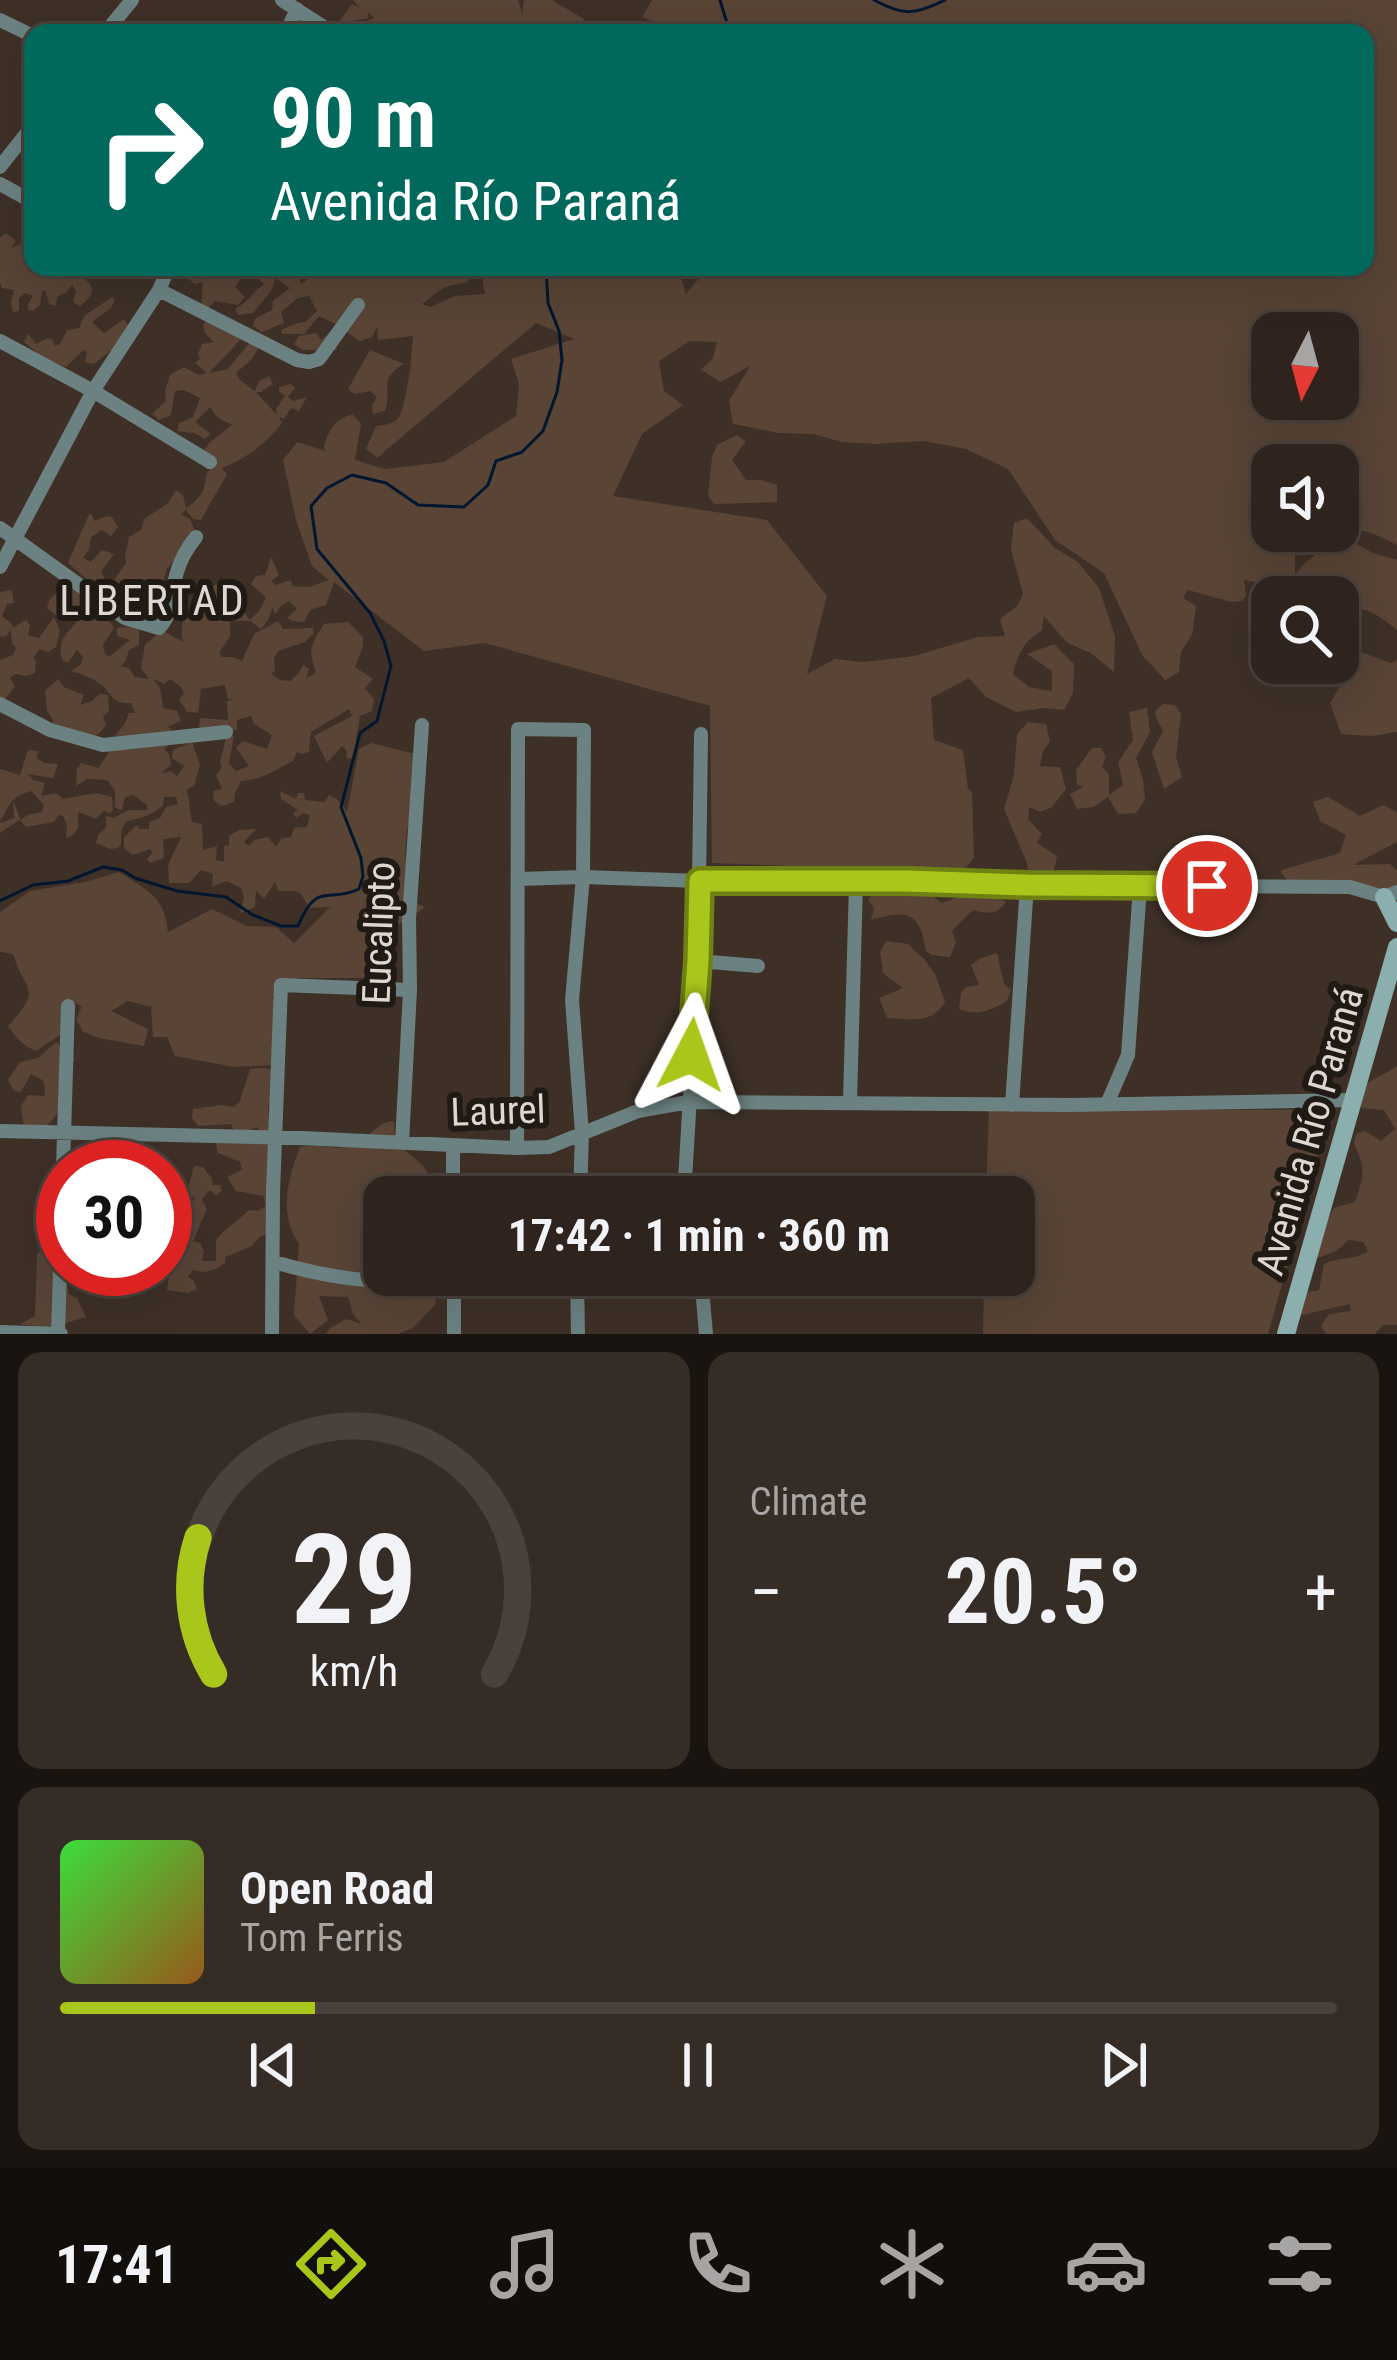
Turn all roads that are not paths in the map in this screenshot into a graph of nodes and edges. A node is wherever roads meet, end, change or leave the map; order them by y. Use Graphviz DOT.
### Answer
graph roads {
  1 [pos="132,0"];
  2 [pos="282,0"];
  3 [pos="297,9"];
  4 [pos="112,24"];
  5 [pos="290,24"];
  6 [pos="320,24"];
  7 [pos="24,135"];
  8 [pos="0,166"];
  9 [pos="164,277"];
  10 [pos="358,304"];
  11 [pos="0,341"];
  12 [pos="94,392"];
  13 [pos="210,462"];
  14 [pos="0,528"];
  15 [pos="16,537"];
  16 [pos="196,538"];
  17 [pos="0,568"];
  18 [pos="0,704"];
  19 [pos="422,725"];
  20 [pos="226,732"];
  21 [pos="701,734"];
  22 [pos="583,877"];
  23 [pos="519,879"];
  24 [pos="700,881"];
  25 [pos="856,883"];
  26 [pos="1027,885"];
  27 [pos="1140,886"];
  28 [pos="1391,895"];
  29 [pos="1397,922"];
  30 [pos="1397,947"];
  31 [pos="698,961"];
  32 [pos="758,966"];
  33 [pos="410,989"];
  34 [pos="68,1006"];
  35 [pos="1352,1100"];
  36 [pos="688,1102"];
  37 [pos="850,1102"];
  38 [pos="1107,1104"];
  39 [pos="1012,1105"];
  40 [pos="0,1131"];
  41 [pos="64,1133"];
  42 [pos="582,1133"];
  43 [pos="276,1138"];
  44 [pos="64,1140"];
  45 [pos="402,1143"];
  46 [pos="453,1146"];
  47 [pos="517,1148"];
  48 [pos="453,1176"];
  49 [pos="581,1176"];
  50 [pos="685,1176"];
  51 [pos="274,1262"];
  52 [pos="363,1278"];
  53 [pos="60,1296"];
  54 [pos="454,1296"];
  55 [pos="578,1296"];
  56 [pos="702,1296"];
  57 [pos="0,1332"];
  58 [pos="59,1334"];
  59 [pos="272,1334"];
  60 [pos="454,1334"];
  61 [pos="578,1334"];
  62 [pos="706,1334"];
  63 [pos="1286,1334"];
  1 -- 4 [label="street"];
  2 -- 3 [label="street"];
  3 -- 5 [label="street"];
  3 -- 6 [label="street"];
  7 -- 8 [label="street"];
  9 -- 10 [label="street"];
  9 -- 12 [label="street"];
  11 -- 12 [label="street"];
  12 -- 13 [label="street"];
  12 -- 15 [label="street"];
  14 -- 15 [label="street"];
  15 -- 16 [label="street"];
  15 -- 17 [label="street"];
  18 -- 20 [label="street"];
  19 -- 33 [label="street, Eucalipto"];
  21 -- 24 [label="street"];
  22 -- 23 [label="street"];
  22 -- 23 [label="street"];
  22 -- 24 [label="street"];
  22 -- 42 [label="street"];
  23 -- 47 [label="street"];
  24 -- 25 [label="street"];
  24 -- 31 [label="street"];
  25 -- 26 [label="street"];
  25 -- 37 [label="street"];
  26 -- 27 [label="street"];
  26 -- 39 [label="street"];
  27 -- 28 [label="street"];
  27 -- 38 [label="street"];
  28 -- 29 [label="main road"];
  30 -- 35 [label="main road, Avenida Río Paraná"];
  31 -- 32 [label="street"];
  31 -- 36 [label="street"];
  33 -- 43 [label="street"];
  33 -- 45 [label="street, Eucalipto"];
  34 -- 41 [label="street"];
  35 -- 38 [label="street, Laurel"];
  35 -- 63 [label="main road, Avenida Río Paraná"];
  36 -- 37 [label="street, Laurel"];
  36 -- 42 [label="street, Laurel"];
  36 -- 50 [label="street"];
  37 -- 39 [label="street, Laurel"];
  38 -- 39 [label="street, Laurel"];
  40 -- 41 [label="street, Laurel"];
  41 -- 43 [label="street, Laurel"];
  41 -- 44 [label="street"];
  42 -- 47 [label="street, Laurel"];
  42 -- 49 [label="street"];
  43 -- 45 [label="street, Laurel"];
  43 -- 51 [label="street"];
  45 -- 46 [label="street, Laurel"];
  46 -- 47 [label="street, Laurel"];
  46 -- 48 [label="street"];
  51 -- 52 [label="street"];
  51 -- 59 [label="street"];
  53 -- 58 [label="street"];
  54 -- 60 [label="street"];
  55 -- 61 [label="street"];
  56 -- 62 [label="street"];
  57 -- 58 [label="street"];
}
